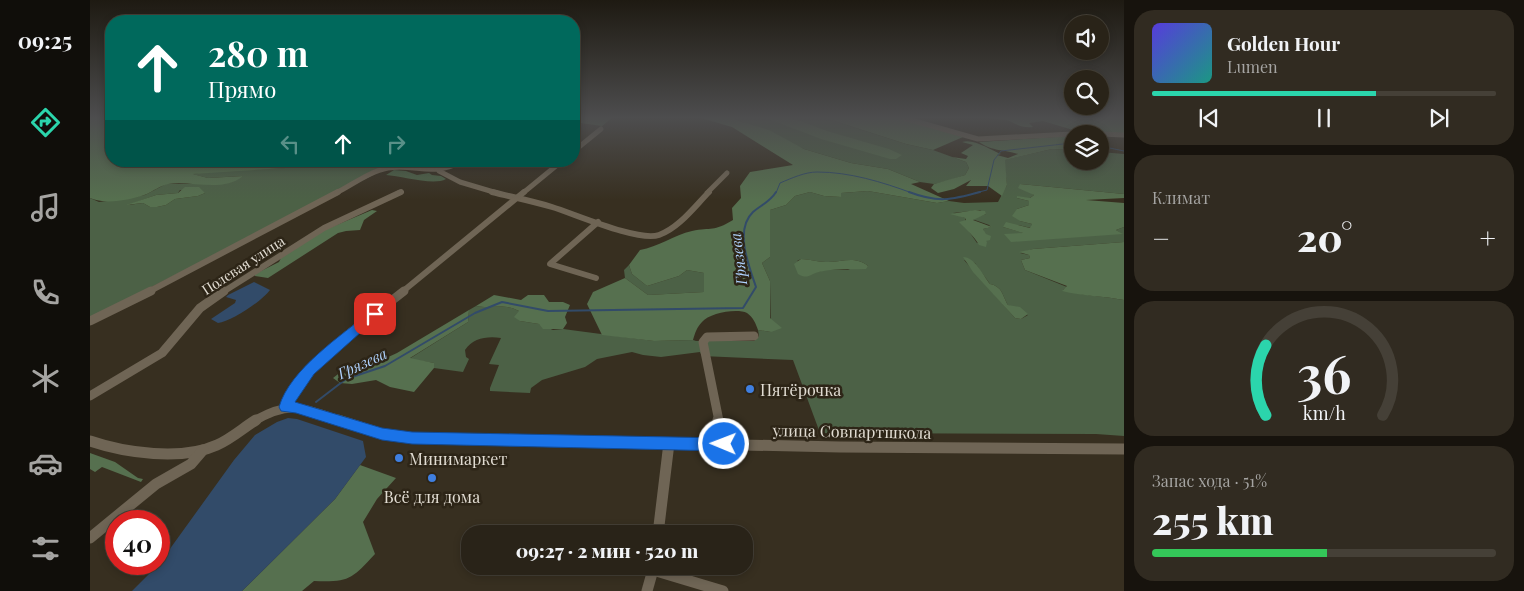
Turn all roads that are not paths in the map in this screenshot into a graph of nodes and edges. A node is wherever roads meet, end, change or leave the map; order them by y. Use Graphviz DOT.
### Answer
graph roads {
  1 [pos="454,167"];
  2 [pos="555,167"];
  3 [pos="439,171"];
  4 [pos="727,173"];
  5 [pos="401,192"];
  6 [pos="518,199"];
  7 [pos="598,222"];
  8 [pos="596,278"];
  9 [pos="90,322"];
  10 [pos="754,336"];
  11 [pos="90,396"];
  12 [pos="286,407"];
  13 [pos="90,441"];
  14 [pos="669,443"];
  15 [pos="724,444"];
  16 [pos="1124,448"];
  17 [pos="203,450"];
  18 [pos="659,525"];
  19 [pos="90,538"];
  20 [pos="652,575"];
  21 [pos="675,575"];
  22 [pos="647,591"];
  23 [pos="723,591"];
  1 -- 3 [label="street"];
  2 -- 6 [label="street"];
  3 -- 6 [label="street"];
  3 -- 9 [label="street"];
  4 -- 7 [label="street"];
  5 -- 11 [label="street, Полевая улица"];
  6 -- 7 [label="street"];
  6 -- 12 [label="street"];
  7 -- 8 [label="street"];
  10 -- 15 [label="street"];
  12 -- 14 [label="street, улица Совпартшкола"];
  12 -- 17 [label="street"];
  13 -- 17 [label="street"];
  14 -- 15 [label="street, улица Совпартшкола"];
  14 -- 18 [label="street"];
  15 -- 16 [label="street, улица Совпартшкола"];
  17 -- 19 [label="street"];
  20 -- 22 [label="street"];
  21 -- 23 [label="street"];
}
